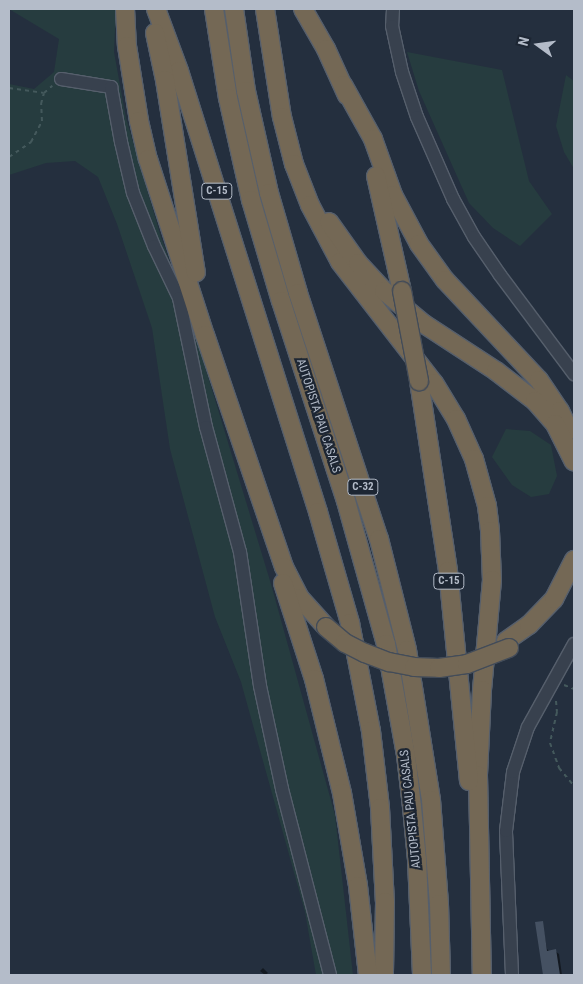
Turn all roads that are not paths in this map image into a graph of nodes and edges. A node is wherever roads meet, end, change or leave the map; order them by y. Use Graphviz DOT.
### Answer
graph roads {
  1 [pos="125,9"];
  2 [pos="147,9"];
  3 [pos="156,9"];
  4 [pos="214,9"];
  5 [pos="234,9"];
  6 [pos="265,9"];
  7 [pos="393,9"];
  8 [pos="306,12"];
  9 [pos="61,80"];
  10 [pos="343,85"];
  11 [pos="574,374"];
  12 [pos="574,441"];
  13 [pos="574,462"];
  14 [pos="251,474"];
  15 [pos="574,560"];
  16 [pos="574,577"];
  17 [pos="328,624"];
  18 [pos="574,644"];
  19 [pos="508,645"];
  20 [pos="469,782"];
  21 [pos="478,853"];
  22 [pos="330,975"];
  23 [pos="368,975"];
  24 [pos="385,975"];
  25 [pos="422,975"];
  26 [pos="441,975"];
  27 [pos="473,975"];
  28 [pos="482,975"];
  29 [pos="512,975"];
  1 -- 14 [label="highway"];
  2 -- 17 [label="highway"];
  3 -- 24 [label="highway, C-15"];
  4 -- 25 [label="highway, AUTOPISTA PAU CASALS / C-32"];
  5 -- 26 [label="highway, AUTOPISTA PAU CASALS / C-32"];
  6 -- 13 [label="highway"];
  6 -- 21 [label="highway"];
  7 -- 11 [label="street"];
  8 -- 10 [label="highway, C-15"];
  9 -- 22 [label="street"];
  10 -- 12 [label="highway"];
  10 -- 20 [label="highway, C-15, bridge"];
  14 -- 17 [label="highway"];
  14 -- 23 [label="highway"];
  15 -- 19 [label="highway"];
  16 -- 19 [label="highway"];
  17 -- 19 [label="highway"];
  18 -- 29 [label="street"];
  20 -- 21 [label="highway, C-15"];
  20 -- 27 [label="highway"];
  21 -- 28 [label="highway, C-15"];
}
